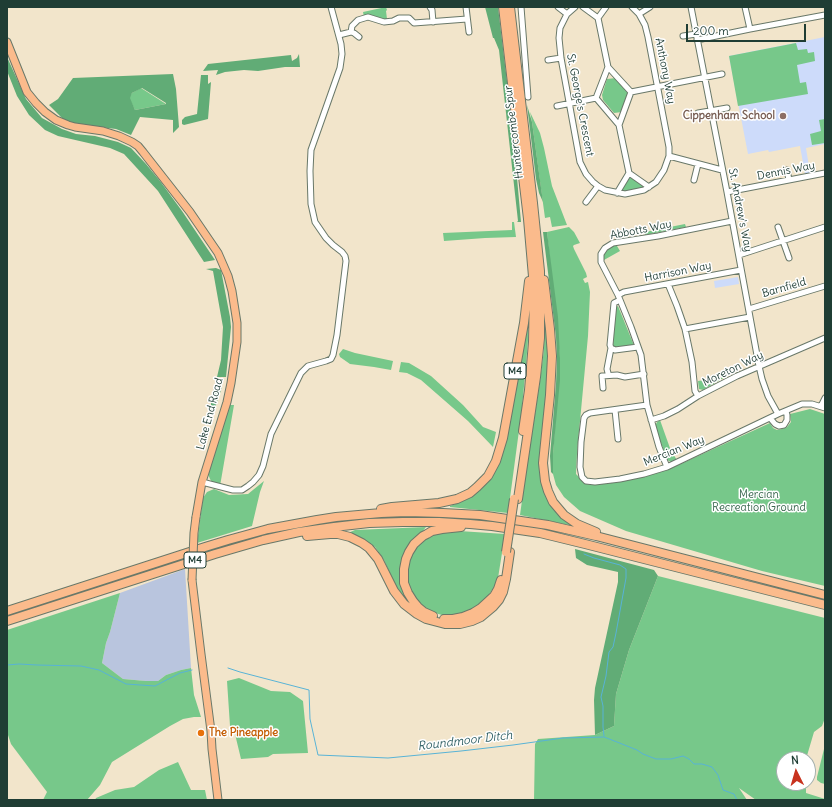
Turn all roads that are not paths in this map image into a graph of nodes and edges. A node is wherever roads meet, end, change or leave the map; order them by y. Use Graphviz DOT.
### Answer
graph roads {
  1 [pos="331,7"];
  2 [pos="430,7"];
  3 [pos="466,7"];
  4 [pos="503,7"];
  5 [pos="510,7"];
  6 [pos="521,7"];
  7 [pos="558,7"];
  8 [pos="574,7"];
  9 [pos="583,7"];
  10 [pos="606,7"];
  11 [pos="632,7"];
  12 [pos="650,7"];
  13 [pos="691,7"];
  14 [pos="746,7"];
  15 [pos="567,14"];
  16 [pos="639,14"];
  17 [pos="825,15"];
  18 [pos="598,18"];
  19 [pos="467,19"];
  20 [pos="433,22"];
  21 [pos="750,29"];
  22 [pos="351,32"];
  23 [pos="468,32"];
  24 [pos="696,34"];
  25 [pos="339,35"];
  26 [pos="682,36"];
  27 [pos="360,37"];
  28 [pos="697,40"];
  29 [pos="7,42"];
  30 [pos="561,58"];
  31 [pos="548,60"];
  32 [pos="608,66"];
  33 [pos="722,74"];
  34 [pos="704,78"];
  35 [pos="658,87"];
  36 [pos="631,92"];
  37 [pos="528,97"];
  38 [pos="596,98"];
  39 [pos="570,103"];
  40 [pos="557,106"];
  41 [pos="727,108"];
  42 [pos="711,111"];
  43 [pos="698,113"];
  44 [pos="619,125"];
  45 [pos="669,156"];
  46 [pos="698,164"];
  47 [pos="722,170"];
  48 [pos="787,170"];
  49 [pos="629,173"];
  50 [pos="825,173"];
  51 [pos="694,180"];
  52 [pos="790,180"];
  53 [pos="598,186"];
  54 [pos="649,187"];
  55 [pos="727,192"];
  56 [pos="617,193"];
  57 [pos="586,202"];
  58 [pos="732,221"];
  59 [pos="778,227"];
  60 [pos="825,227"];
  61 [pos="783,240"];
  62 [pos="531,248"];
  63 [pos="538,255"];
  64 [pos="739,255"];
  65 [pos="789,258"];
  66 [pos="741,270"];
  67 [pos="668,284"];
  68 [pos="825,286"];
  69 [pos="619,297"];
  70 [pos="749,309"];
  71 [pos="750,317"];
  72 [pos="685,329"];
  73 [pos="825,338"];
  74 [pos="638,347"];
  75 [pos="611,348"];
  76 [pos="759,366"];
  77 [pos="608,373"];
  78 [pos="644,374"];
  79 [pos="603,388"];
  80 [pos="698,396"];
  81 [pos="825,398"];
  82 [pos="647,405"];
  83 [pos="823,407"];
  84 [pos="615,410"];
  85 [pos="786,410"];
  86 [pos="778,414"];
  87 [pos="770,418"];
  88 [pos="651,420"];
  89 [pos="618,439"];
  90 [pos="667,467"];
  91 [pos="202,482"];
  92 [pos="516,499"];
  93 [pos="354,515"];
  94 [pos="492,526"];
  95 [pos="264,540"];
  96 [pos="650,550"];
  97 [pos="508,552"];
  98 [pos="825,595"];
  99 [pos="825,605"];
  100 [pos="7,611"];
  101 [pos="7,621"];
  102 [pos="218,800"];
  1 -- 25 [label="street"];
  2 -- 20 [label="street"];
  3 -- 19 [label="street"];
  4 -- 62 [label="highway, Huntercombe Spur / M4"];
  5 -- 63 [label="highway, Huntercombe Spur / M4"];
  6 -- 37 [label="street"];
  7 -- 15 [label="street"];
  8 -- 15 [label="street, St. George's Crescent"];
  9 -- 18 [label="street"];
  10 -- 18 [label="street"];
  11 -- 16 [label="street"];
  12 -- 16 [label="street"];
  13 -- 24 [label="street, St. Andrew's Way"];
  14 -- 21 [label="street"];
  15 -- 30 [label="street, St. George's Crescent"];
  16 -- 35 [label="street, Anthony Way"];
  17 -- 21 [label="street"];
  18 -- 32 [label="street"];
  19 -- 20 [label="street"];
  19 -- 23 [label="street"];
  20 -- 22 [label="street"];
  21 -- 28 [label="street"];
  22 -- 25 [label="street"];
  22 -- 27 [label="street"];
  24 -- 26 [label="street"];
  24 -- 28 [label="street, St. Andrew's Way"];
  25 -- 91 [label="street"];
  28 -- 34 [label="street, St. Andrew's Way"];
  29 -- 91 [label="main road, Lake End Road"];
  30 -- 31 [label="street"];
  30 -- 39 [label="street, St. George's Crescent"];
  32 -- 36 [label="street"];
  32 -- 38 [label="street"];
  33 -- 34 [label="street"];
  34 -- 35 [label="street"];
  34 -- 42 [label="street, St. Andrew's Way"];
  35 -- 36 [label="street"];
  35 -- 45 [label="street, Anthony Way"];
  36 -- 44 [label="street"];
  38 -- 39 [label="street"];
  38 -- 44 [label="street"];
  39 -- 40 [label="street"];
  39 -- 53 [label="street, St. George's Crescent"];
  41 -- 42 [label="street"];
  42 -- 43 [label="street"];
  42 -- 47 [label="street, St. Andrew's Way"];
  44 -- 49 [label="street"];
  45 -- 46 [label="street"];
  45 -- 54 [label="street, St. George's Crescent"];
  46 -- 47 [label="street"];
  46 -- 51 [label="street"];
  47 -- 55 [label="street, St. Andrew's Way"];
  48 -- 52 [label="street"];
  49 -- 54 [label="street"];
  49 -- 56 [label="street"];
  50 -- 52 [label="street, Dennis Way"];
  52 -- 55 [label="street, Dennis Way"];
  53 -- 56 [label="street, St. George's Crescent"];
  53 -- 57 [label="street"];
  54 -- 56 [label="street, St. George's Crescent"];
  55 -- 58 [label="street, St. Andrew's Way"];
  58 -- 64 [label="street, St. Andrew's Way"];
  58 -- 69 [label="street, Abbotts Way"];
  59 -- 61 [label="street"];
  60 -- 61 [label="street"];
  61 -- 64 [label="street"];
  61 -- 65 [label="street"];
  62 -- 92 [label="highway, M4"];
  62 -- 93 [label="highway, M4"];
  63 -- 92 [label="highway, M4"];
  63 -- 96 [label="highway, M4"];
  64 -- 66 [label="street, St. Andrew's Way"];
  66 -- 67 [label="street, Harrison Way"];
  66 -- 70 [label="street, St. Andrew's Way"];
  67 -- 69 [label="street, Harrison Way"];
  67 -- 72 [label="street"];
  68 -- 70 [label="street, Barnfield"];
  69 -- 74 [label="street, Abbotts Way"];
  69 -- 75 [label="street"];
  70 -- 71 [label="street, St. Andrew's Way"];
  71 -- 72 [label="street"];
  71 -- 76 [label="street, St. Andrew's Way"];
  72 -- 80 [label="street"];
  73 -- 76 [label="street, Moreton Way"];
  74 -- 75 [label="street"];
  74 -- 78 [label="street, Abbotts Way"];
  75 -- 77 [label="street"];
  76 -- 80 [label="street, Moreton Way"];
  76 -- 86 [label="street, St. Andrew's Way"];
  78 -- 79 [label="street"];
  78 -- 82 [label="street, Abbotts Way"];
  80 -- 88 [label="street, Moreton Way"];
  81 -- 83 [label="street, Mercian Way"];
  82 -- 84 [label="street"];
  82 -- 88 [label="street, Abbotts Way"];
  83 -- 85 [label="street, Mercian Way"];
  84 -- 89 [label="street"];
  84 -- 90 [label="street, Mercian Way"];
  85 -- 86 [label="street, Mercian Way"];
  85 -- 87 [label="street"];
  86 -- 87 [label="street, Mercian Way"];
  87 -- 90 [label="street, Mercian Way"];
  88 -- 90 [label="street, Abbotts Way"];
  91 -- 102 [label="main road, Lake End Road, bridge"];
  92 -- 97 [label="highway, M4"];
  93 -- 96 [label="highway, M4"];
  93 -- 100 [label="highway, M4"];
  94 -- 95 [label="highway, M4"];
  94 -- 97 [label="highway, M4"];
  94 -- 99 [label="highway, M4"];
  95 -- 97 [label="highway, M4"];
  95 -- 101 [label="highway, M4"];
  96 -- 98 [label="highway, M4"];
}
